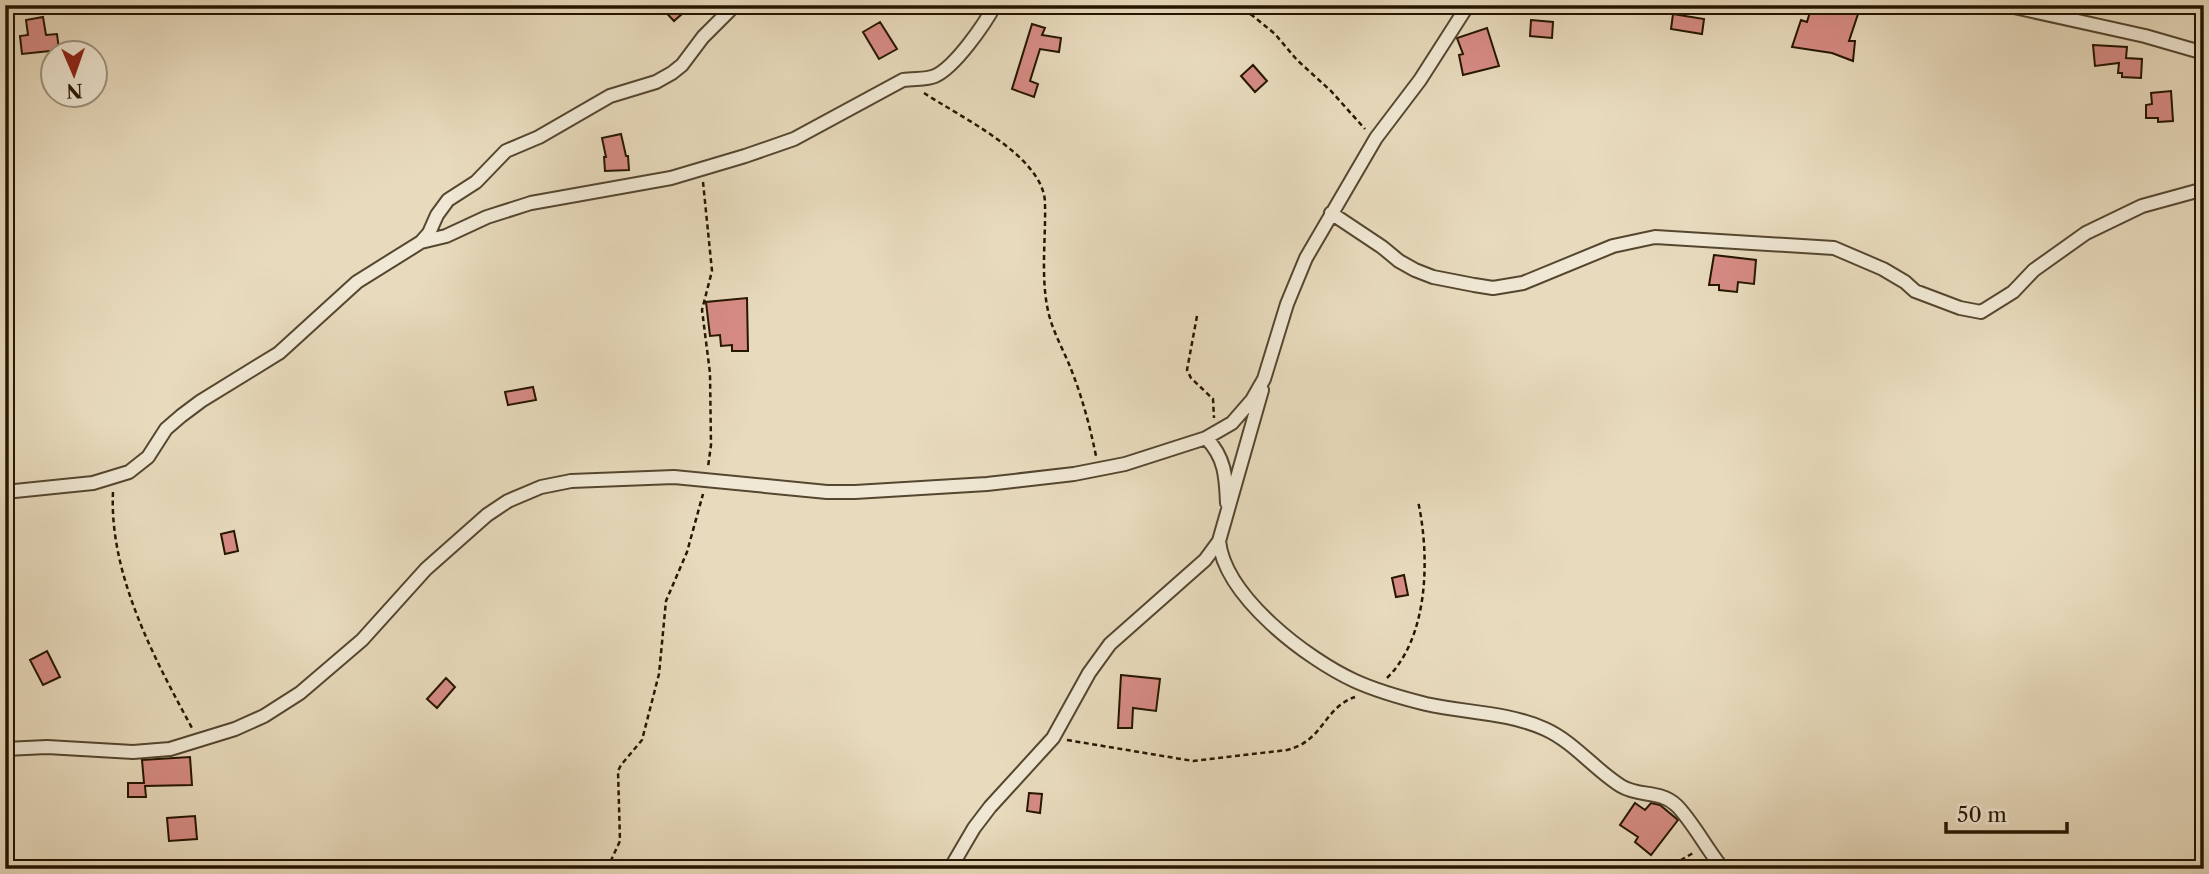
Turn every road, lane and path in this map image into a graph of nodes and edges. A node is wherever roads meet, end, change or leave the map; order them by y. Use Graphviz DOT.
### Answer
graph roads {
  1 [pos="735,5"];
  2 [pos="995,5"];
  3 [pos="1236,5"];
  4 [pos="1468,5"];
  5 [pos="2005,5"];
  6 [pos="2204,53"];
  7 [pos="904,80"];
  8 [pos="1376,138"];
  9 [pos="702,170"];
  10 [pos="2204,189"];
  11 [pos="1331,213"];
  12 [pos="421,243"];
  13 [pos="1197,316"];
  14 [pos="1264,379"];
  15 [pos="1206,438"];
  16 [pos="1099,469"];
  17 [pos="114,478"];
  18 [pos="707,479"];
  19 [pos="5,492"];
  20 [pos="1418,501"];
  21 [pos="1227,511"];
  22 [pos="1219,541"];
  23 [pos="1375,690"];
  24 [pos="1053,738"];
  25 [pos="199,740"];
  26 [pos="5,749"];
  27 [pos="1705,847"];
  28 [pos="607,869"];
  29 [pos="950,869"];
  30 [pos="1666,869"];
  31 [pos="1723,869"];
  1 -- 12 [label="street"];
  2 -- 7 [label="street"];
  3 -- 8 [label="path"];
  4 -- 8 [label="street"];
  5 -- 6 [label="street"];
  7 -- 9 [label="street"];
  7 -- 16 [label="path"];
  8 -- 11 [label="street"];
  9 -- 12 [label="street"];
  9 -- 18 [label="path"];
  10 -- 11 [label="street"];
  11 -- 14 [label="street"];
  12 -- 17 [label="street"];
  13 -- 15 [label="path"];
  14 -- 15 [label="street"];
  14 -- 21 [label="street"];
  15 -- 16 [label="street"];
  15 -- 21 [label="street"];
  16 -- 18 [label="street"];
  17 -- 19 [label="street"];
  17 -- 25 [label="path"];
  18 -- 25 [label="street"];
  18 -- 28 [label="path"];
  20 -- 23 [label="path"];
  21 -- 22 [label="street"];
  22 -- 23 [label="street"];
  22 -- 24 [label="street"];
  23 -- 24 [label="path"];
  23 -- 27 [label="street"];
  24 -- 29 [label="street"];
  25 -- 26 [label="street"];
  27 -- 30 [label="path"];
  27 -- 31 [label="street"];
}
